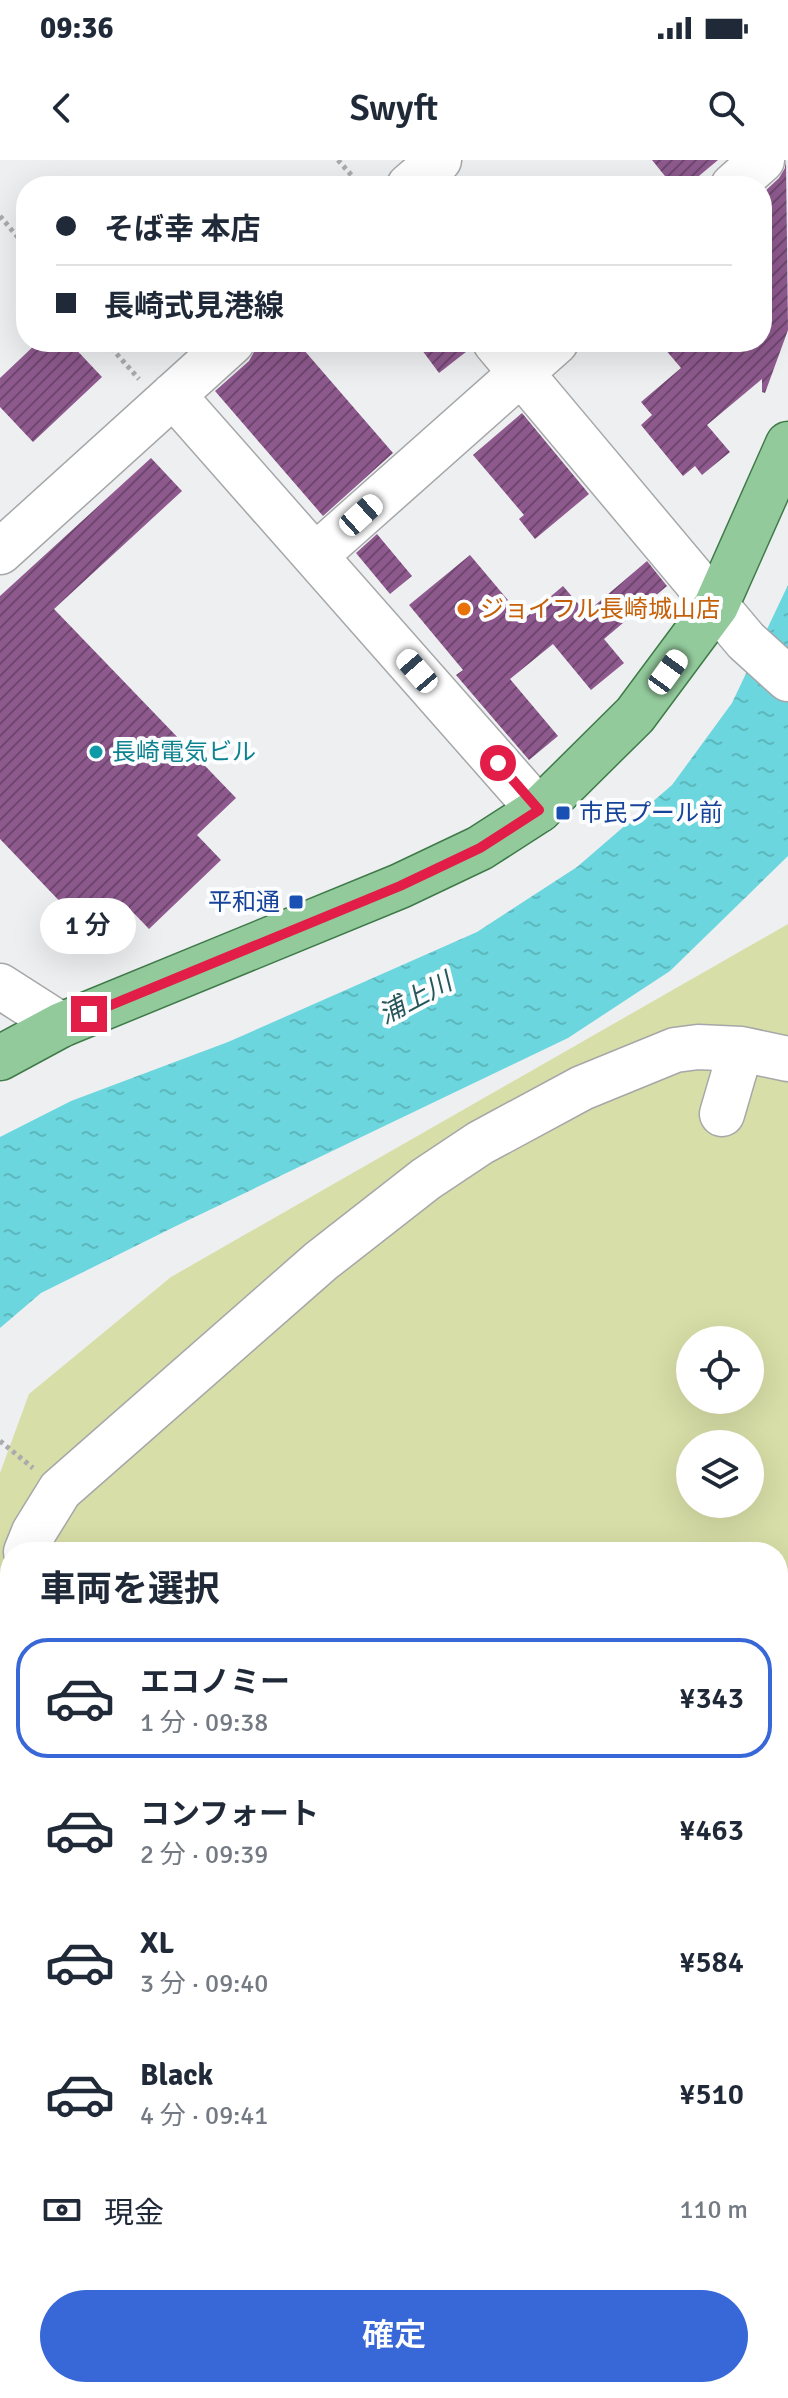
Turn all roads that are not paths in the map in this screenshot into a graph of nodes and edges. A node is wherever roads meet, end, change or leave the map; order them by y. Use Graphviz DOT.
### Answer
graph roads {
  1 [pos="439,160"];
  2 [pos="762,160"];
  3 [pos="421,176"];
  4 [pos="744,176"];
  5 [pos="221,352"];
  6 [pos="508,357"];
  7 [pos="173,395"];
  8 [pos="788,444"];
  9 [pos="0,552"];
  10 [pos="315,556"];
  11 [pos="716,606"];
  12 [pos="788,679"];
  13 [pos="539,810"];
  14 [pos="0,986"];
  15 [pos="61,1025"];
  16 [pos="741,1049"];
  17 [pos="0,1058"];
  18 [pos="788,1059"];
  19 [pos="722,1114"];
  20 [pos="30,1542"];
  1 -- 3 [label="street"];
  2 -- 4 [label="street"];
  5 -- 7 [label="street"];
  6 -- 10 [label="street"];
  6 -- 11 [label="street"];
  7 -- 9 [label="street"];
  7 -- 10 [label="street"];
  8 -- 11 [label="main road"];
  10 -- 13 [label="street"];
  11 -- 12 [label="street"];
  11 -- 13 [label="main road"];
  13 -- 15 [label="main road"];
  14 -- 15 [label="street"];
  15 -- 17 [label="main road"];
  16 -- 18 [label="street"];
  16 -- 19 [label="street"];
  16 -- 20 [label="street"];
}
